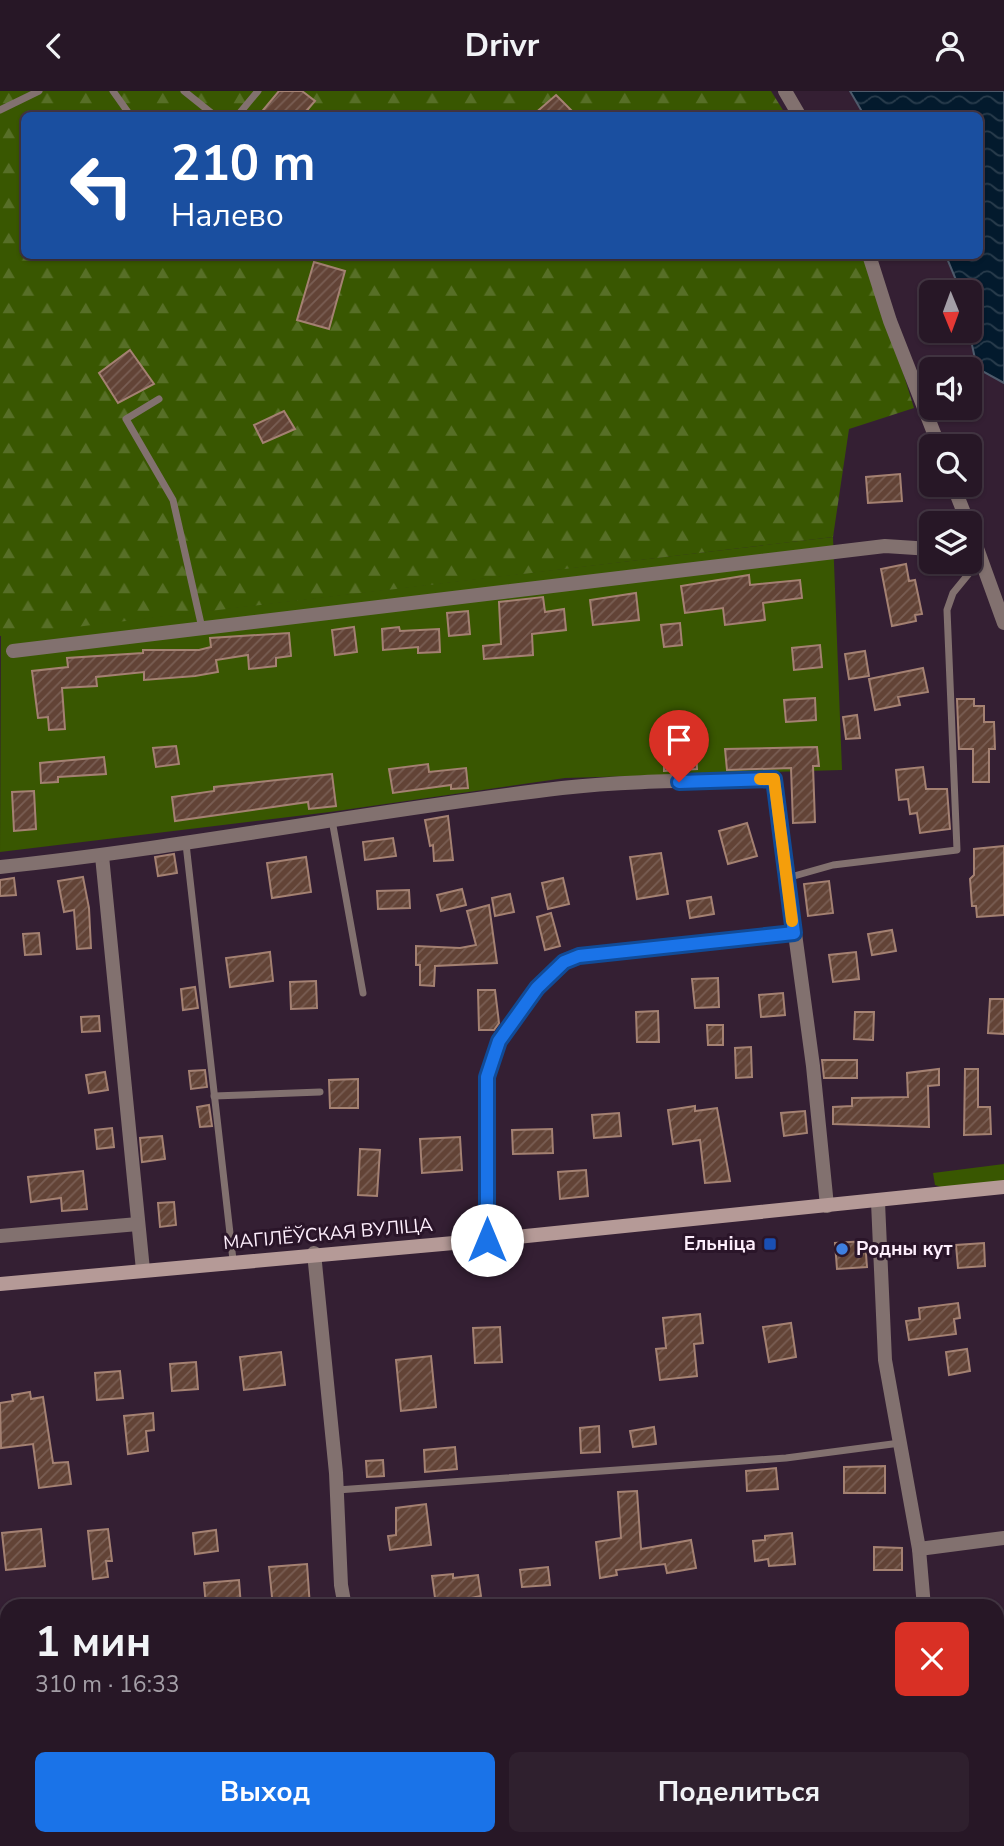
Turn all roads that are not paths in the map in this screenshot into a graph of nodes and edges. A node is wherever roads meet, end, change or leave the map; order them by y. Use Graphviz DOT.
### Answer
graph roads {
  1 [pos="39,91"];
  2 [pos="113,91"];
  3 [pos="184,91"];
  4 [pos="258,91"];
  5 [pos="785,91"];
  6 [pos="0,110"];
  7 [pos="128,112"];
  8 [pos="210,112"];
  9 [pos="240,112"];
  10 [pos="797,112"];
  11 [pos="870,259"];
  12 [pos="159,399"];
  13 [pos="934,434"];
  14 [pos="919,548"];
  15 [pos="965,574"];
  16 [pos="982,574"];
  17 [pos="1004,623"];
  18 [pos="202,628"];
  19 [pos="13,650"];
  20 [pos="332,820"];
  21 [pos="186,844"];
  22 [pos="102,856"];
  23 [pos="0,867"];
  24 [pos="787,878"];
  25 [pos="794,933"];
  26 [pos="363,993"];
  27 [pos="320,1092"];
  28 [pos="214,1096"];
  29 [pos="1004,1187"];
  30 [pos="878,1202"];
  31 [pos="827,1206"];
  32 [pos="138,1224"];
  33 [pos="0,1236"];
  34 [pos="487,1240"];
  35 [pos="314,1253"];
  36 [pos="233,1261"];
  37 [pos="143,1270"];
  38 [pos="0,1284"];
  39 [pos="901,1443"];
  40 [pos="337,1490"];
  41 [pos="1004,1538"];
  42 [pos="919,1549"];
  43 [pos="344,1599"];
  44 [pos="923,1599"];
  1 -- 6 [label="lane"];
  2 -- 7 [label="lane"];
  3 -- 8 [label="lane"];
  4 -- 9 [label="lane"];
  5 -- 10 [label="street"];
  11 -- 13 [label="street"];
  12 -- 18 [label="lane"];
  14 -- 18 [label="street"];
  15 -- 24 [label="lane"];
  16 -- 17 [label="street"];
  18 -- 19 [label="street"];
  20 -- 21 [label="street"];
  20 -- 24 [label="street"];
  20 -- 26 [label="lane"];
  21 -- 22 [label="street"];
  21 -- 28 [label="lane"];
  22 -- 23 [label="street"];
  22 -- 32 [label="street"];
  24 -- 25 [label="street"];
  25 -- 31 [label="street"];
  25 -- 34 [label="street"];
  27 -- 28 [label="lane"];
  28 -- 36 [label="lane"];
  29 -- 30 [label="main road, МАГІЛЁЎСКАЯ ВУЛІЦА"];
  30 -- 31 [label="main road, МАГІЛЁЎСКАЯ ВУЛІЦА"];
  30 -- 39 [label="street"];
  31 -- 34 [label="main road, МАГІЛЁЎСКАЯ ВУЛІЦА"];
  32 -- 33 [label="street"];
  32 -- 37 [label="street"];
  34 -- 35 [label="main road, МАГІЛЁЎСКАЯ ВУЛІЦА"];
  35 -- 36 [label="main road, МАГІЛЁЎСКАЯ ВУЛІЦА"];
  35 -- 40 [label="street"];
  36 -- 37 [label="main road, МАГІЛЁЎСКАЯ ВУЛІЦА"];
  37 -- 38 [label="main road, МАГІЛЁЎСКАЯ ВУЛІЦА"];
  39 -- 40 [label="lane"];
  39 -- 42 [label="street"];
  40 -- 43 [label="street"];
  41 -- 42 [label="street"];
  42 -- 44 [label="street"];
}
